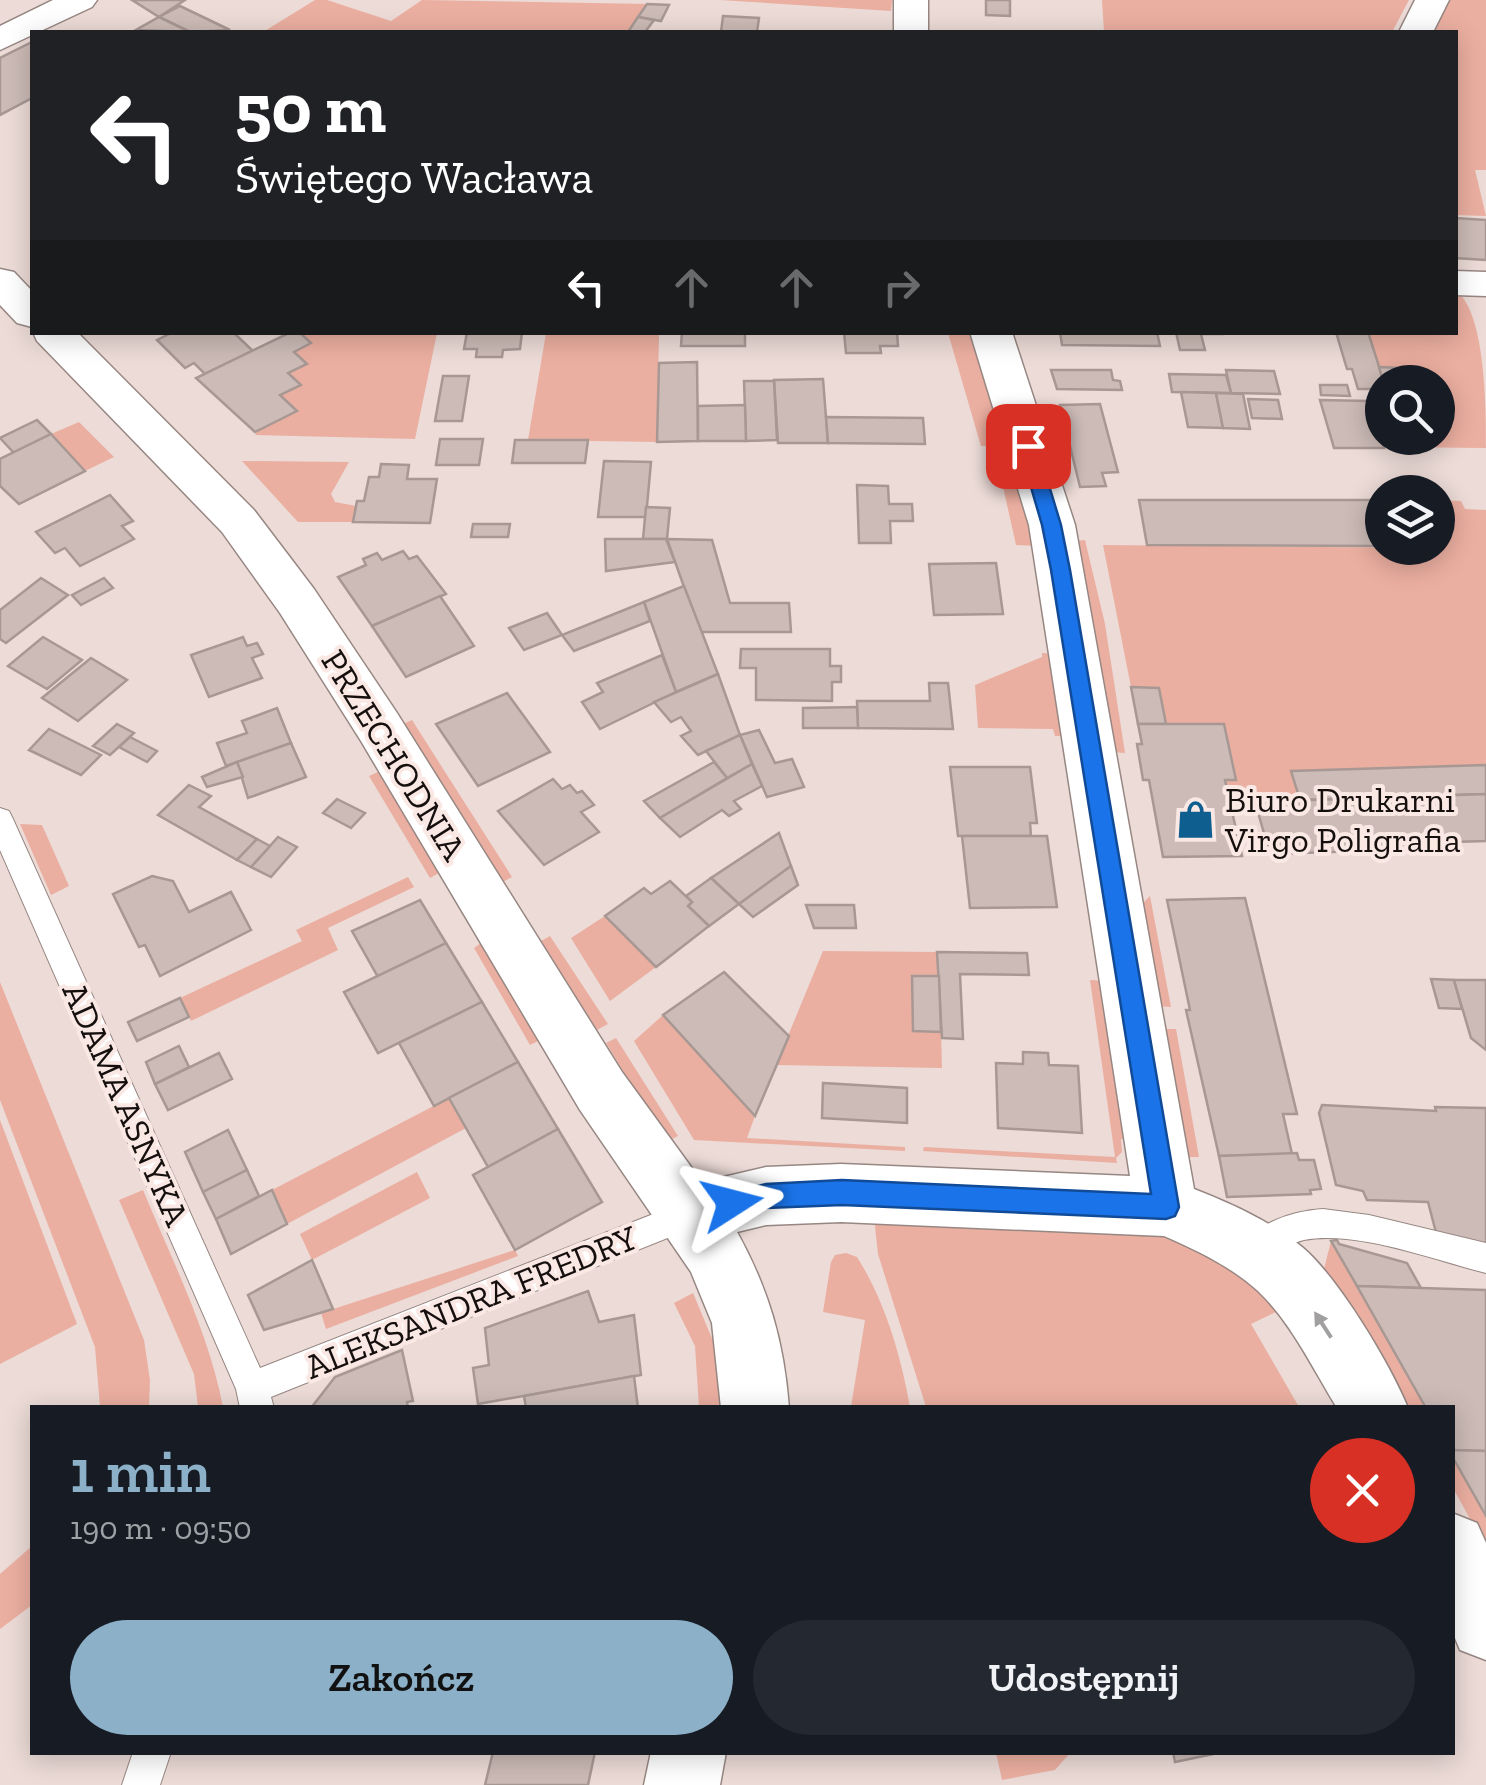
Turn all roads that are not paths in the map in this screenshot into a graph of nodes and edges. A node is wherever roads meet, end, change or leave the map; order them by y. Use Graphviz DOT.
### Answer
graph roads {
  1 [pos="43,0"];
  2 [pos="80,0"];
  3 [pos="911,0"];
  4 [pos="1432,0"];
  5 [pos="0,20"];
  6 [pos="911,30"];
  7 [pos="1417,30"];
  8 [pos="0,40"];
  9 [pos="11,279"];
  10 [pos="1458,283"];
  11 [pos="1486,284"];
  12 [pos="30,311"];
  13 [pos="55,335"];
  14 [pos="992,335"];
  15 [pos="0,819"];
  16 [pos="1166,1207"];
  17 [pos="689,1215"];
  18 [pos="1257,1251"];
  19 [pos="1486,1258"];
  20 [pos="255,1398"];
  21 [pos="755,1405"];
  22 [pos="1373,1405"];
  23 [pos="1455,1555"];
  24 [pos="1486,1624"];
  25 [pos="151,1755"];
  26 [pos="688,1755"];
  27 [pos="141,1785"];
  28 [pos="682,1785"];
  1 -- 5 [label="street"];
  2 -- 8 [label="street"];
  3 -- 6 [label="street"];
  4 -- 7 [label="street"];
  9 -- 12 [label="street"];
  10 -- 11 [label="street"];
  13 -- 17 [label="street, PRZECHODNIA"];
  14 -- 16 [label="street"];
  15 -- 20 [label="lane, ADAMA ASNYKA"];
  16 -- 17 [label="street"];
  16 -- 18 [label="street"];
  17 -- 20 [label="lane, ALEKSANDRA FREDRY"];
  17 -- 21 [label="street, PRZECHODNIA"];
  18 -- 19 [label="lane"];
  22 -- 18 [label="street, one-way"];
  23 -- 24 [label="street"];
  25 -- 27 [label="lane"];
  26 -- 28 [label="street"];
}
